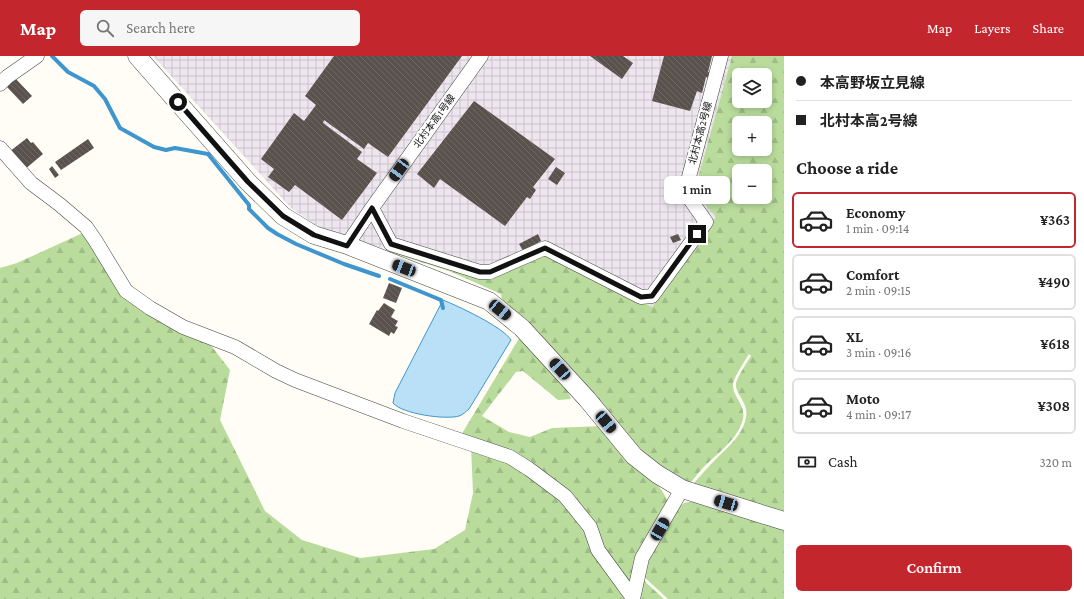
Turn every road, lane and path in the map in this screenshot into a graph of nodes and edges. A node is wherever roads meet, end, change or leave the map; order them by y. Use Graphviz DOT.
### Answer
graph roads {
  1 [pos="37,56"];
  2 [pos="137,56"];
  3 [pos="481,56"];
  4 [pos="721,56"];
  5 [pos="0,84"];
  6 [pos="0,148"];
  7 [pos="372,208"];
  8 [pos="347,246"];
  9 [pos="682,489"];
  10 [pos="784,521"];
  11 [pos="633,599"];
  1 -- 5 [label="street"];
  2 -- 8 [label="street"];
  3 -- 7 [label="street, 北村本高1号線"];
  4 -- 7 [label="street, 北村本高2号線"];
  6 -- 11 [label="street"];
  7 -- 8 [label="street, 北村本高1号線"];
  8 -- 9 [label="street"];
  9 -- 10 [label="street"];
  9 -- 11 [label="street"];
}
